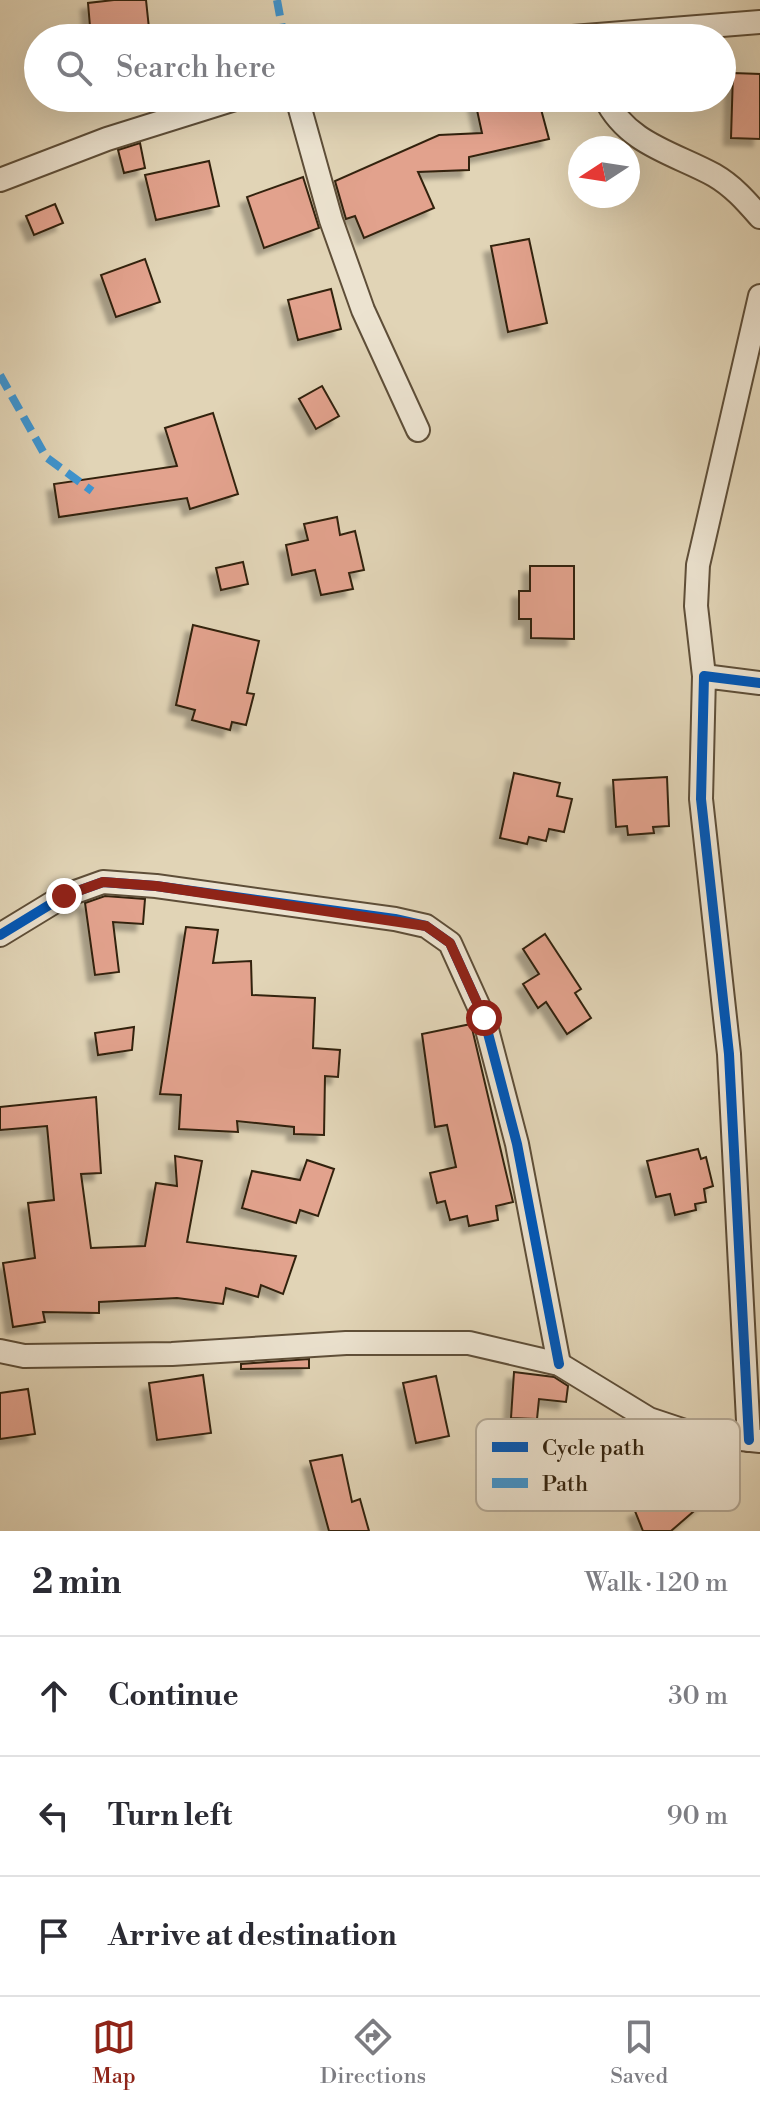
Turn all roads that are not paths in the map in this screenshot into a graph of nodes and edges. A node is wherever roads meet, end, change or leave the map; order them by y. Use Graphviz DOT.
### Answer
graph roads {
  1 [pos="760,22"];
  2 [pos="735,24"];
  3 [pos="193,112"];
  4 [pos="301,112"];
  5 [pos="612,112"];
  6 [pos="0,180"];
  7 [pos="760,217"];
  8 [pos="760,296"];
  9 [pos="418,430"];
  10 [pos="704,676"];
  11 [pos="760,683"];
  12 [pos="0,935"];
  13 [pos="0,1351"];
  14 [pos="559,1364"];
  15 [pos="649,1419"];
  16 [pos="755,1440"];
  1 -- 2 [label="street"];
  3 -- 6 [label="street"];
  4 -- 9 [label="street"];
  5 -- 7 [label="street"];
  8 -- 10 [label="street"];
  10 -- 11 [label="street"];
  10 -- 16 [label="street"];
  12 -- 14 [label="street"];
  13 -- 14 [label="street"];
  14 -- 15 [label="street"];
}
